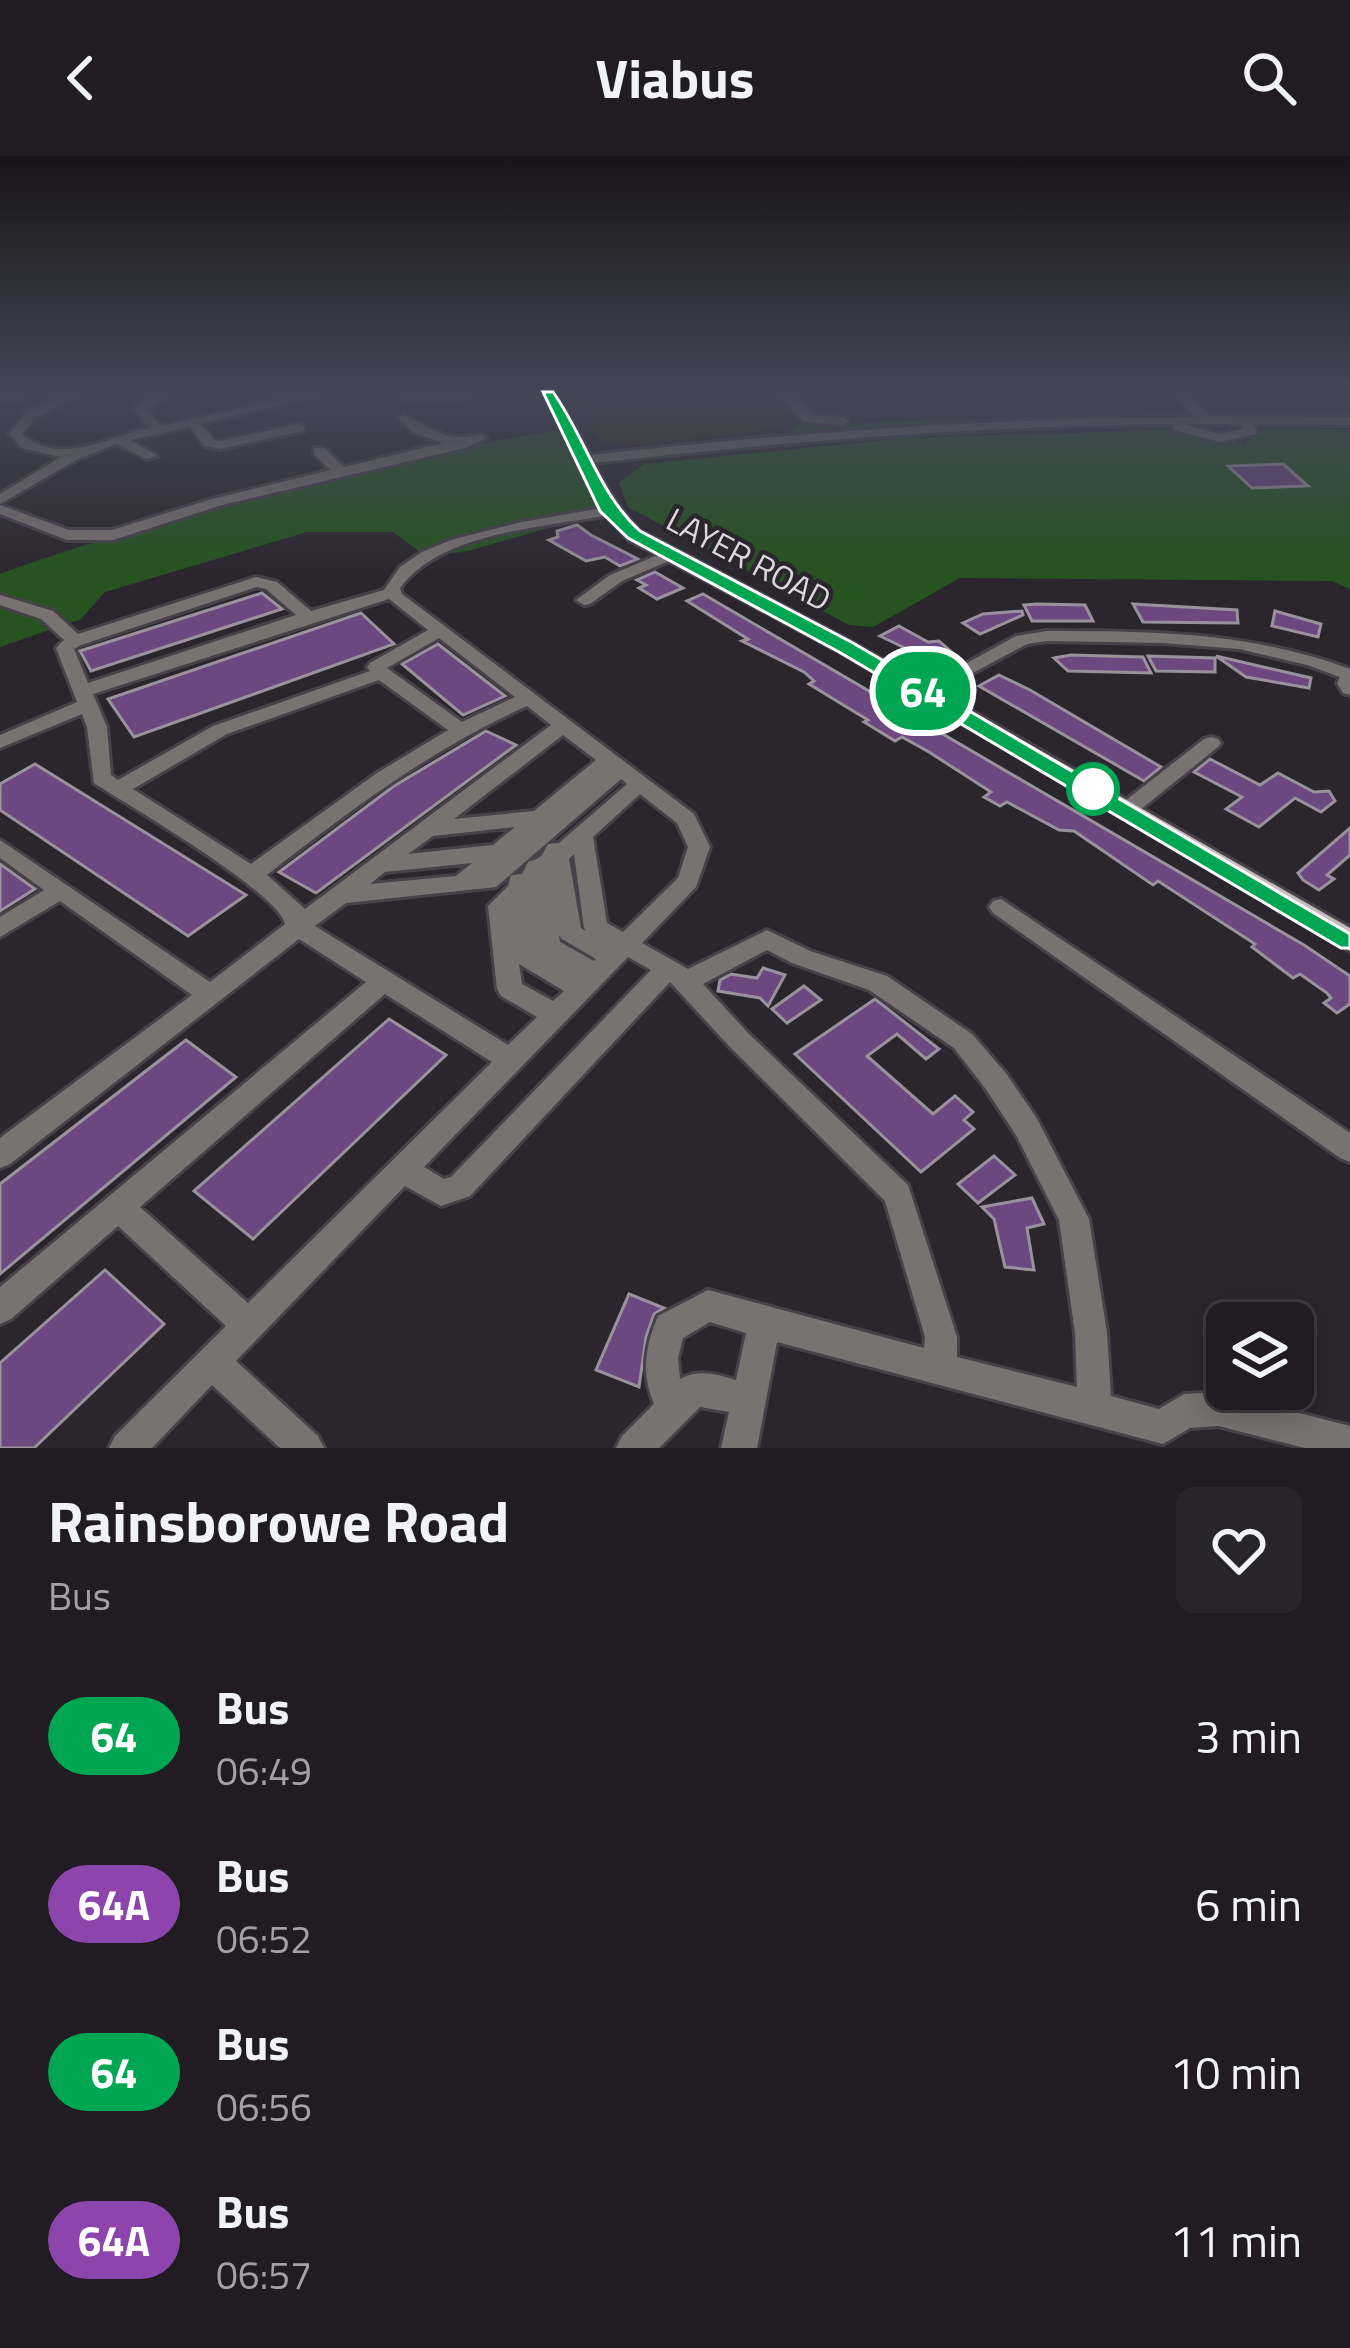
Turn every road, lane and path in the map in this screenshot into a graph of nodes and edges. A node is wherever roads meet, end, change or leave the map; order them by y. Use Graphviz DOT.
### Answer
graph roads {
  1 [pos="70,455"];
  2 [pos="323,455"];
  3 [pos="414,455"];
  4 [pos="581,455"];
  5 [pos="628,455"];
  6 [pos="73,456"];
  7 [pos="583,460"];
  8 [pos="340,472"];
  9 [pos="203,488"];
  10 [pos="0,500"];
  11 [pos="217,502"];
  12 [pos="0,509"];
  13 [pos="608,511"];
  14 [pos="670,555"];
  15 [pos="394,592"];
  16 [pos="0,600"];
  17 [pos="584,600"];
  18 [pos="308,617"];
  19 [pos="440,630"];
  20 [pos="75,641"];
  21 [pos="382,673"];
  22 [pos="1350,688"];
  23 [pos="923,692"];
  24 [pos="86,698"];
  25 [pos="529,698"];
  26 [pos="564,725"];
  27 [pos="458,728"];
  28 [pos="0,742"];
  29 [pos="1211,743"];
  30 [pos="625,772"];
  31 [pos="118,789"];
  32 [pos="1128,809"];
  33 [pos="428,829"];
  34 [pos="582,835"];
  35 [pos="0,847"];
  36 [pos="404,847"];
  37 [pos="526,855"];
  38 [pos="380,865"];
  39 [pos="252,875"];
  40 [pos="360,880"];
  41 [pos="61,890"];
  42 [pos="340,895"];
  43 [pos="1001,907"];
  44 [pos="298,927"];
  45 [pos="0,928"];
  46 [pos="1350,941"];
  47 [pos="604,966"];
  48 [pos="678,975"];
  49 [pos="383,981"];
  50 [pos="210,995"];
  51 [pos="555,1015"];
  52 [pos="510,1060"];
  53 [pos="1350,1149"];
  54 [pos="0,1155"];
  55 [pos="403,1169"];
  56 [pos="119,1208"];
  57 [pos="0,1309"];
  58 [pos="764,1323"];
  59 [pos="249,1325"];
  60 [pos="212,1362"];
  61 [pos="940,1369"];
  62 [pos="748,1400"];
  63 [pos="672,1407"];
  64 [pos="1095,1410"];
  65 [pos="1164,1438"];
  66 [pos="127,1448"];
  67 [pos="306,1448"];
  68 [pos="634,1448"];
  69 [pos="739,1448"];
  70 [pos="1341,1448"];
  1 -- 6 [label="street"];
  2 -- 8 [label="street"];
  3 -- 8 [label="street"];
  4 -- 7 [label="main road, LAYER ROAD"];
  5 -- 7 [label="street"];
  6 -- 10 [label="street"];
  7 -- 13 [label="main road, LAYER ROAD"];
  8 -- 11 [label="street"];
  9 -- 11 [label="street"];
  11 -- 12 [label="street"];
  13 -- 14 [label="main road, LAYER ROAD"];
  13 -- 15 [label="street"];
  14 -- 17 [label="street"];
  14 -- 23 [label="main road, LAYER ROAD"];
  15 -- 18 [label="street"];
  15 -- 19 [label="street"];
  16 -- 20 [label="street"];
  18 -- 20 [label="street"];
  18 -- 24 [label="street"];
  19 -- 21 [label="street"];
  19 -- 25 [label="street"];
  20 -- 24 [label="street"];
  21 -- 27 [label="street"];
  21 -- 31 [label="street"];
  22 -- 23 [label="street"];
  23 -- 32 [label="main road, LAYER ROAD"];
  24 -- 28 [label="street"];
  24 -- 31 [label="street"];
  25 -- 26 [label="street"];
  25 -- 27 [label="street"];
  26 -- 30 [label="street"];
  26 -- 33 [label="street"];
  27 -- 39 [label="street"];
  29 -- 32 [label="street"];
  30 -- 34 [label="street"];
  30 -- 37 [label="street"];
  30 -- 47 [label="street"];
  31 -- 39 [label="street"];
  32 -- 46 [label="main road, LAYER ROAD"];
  33 -- 36 [label="street"];
  33 -- 37 [label="street"];
  34 -- 37 [label="street"];
  34 -- 47 [label="street"];
  35 -- 41 [label="street"];
  36 -- 37 [label="street"];
  36 -- 38 [label="street"];
  37 -- 38 [label="street"];
  37 -- 40 [label="street"];
  37 -- 42 [label="street"];
  37 -- 47 [label="street"];
  37 -- 47 [label="street"];
  37 -- 51 [label="street"];
  38 -- 40 [label="street"];
  39 -- 44 [label="street"];
  40 -- 42 [label="street"];
  41 -- 45 [label="street"];
  41 -- 50 [label="street"];
  42 -- 44 [label="street"];
  43 -- 53 [label="street"];
  44 -- 49 [label="street"];
  44 -- 50 [label="street"];
  47 -- 48 [label="street"];
  47 -- 51 [label="street"];
  48 -- 55 [label="street"];
  48 -- 61 [label="street"];
  48 -- 64 [label="street"];
  49 -- 52 [label="street"];
  49 -- 56 [label="street"];
  50 -- 54 [label="street"];
  51 -- 52 [label="street"];
  52 -- 55 [label="street"];
  55 -- 59 [label="street"];
  56 -- 57 [label="street"];
  56 -- 59 [label="street"];
  58 -- 61 [label="street"];
  58 -- 62 [label="street"];
  58 -- 63 [label="street"];
  59 -- 60 [label="street"];
  60 -- 66 [label="street"];
  60 -- 67 [label="street"];
  61 -- 64 [label="street"];
  62 -- 63 [label="street"];
  62 -- 69 [label="street"];
  63 -- 68 [label="street"];
  64 -- 65 [label="street"];
  65 -- 70 [label="street"];
}
